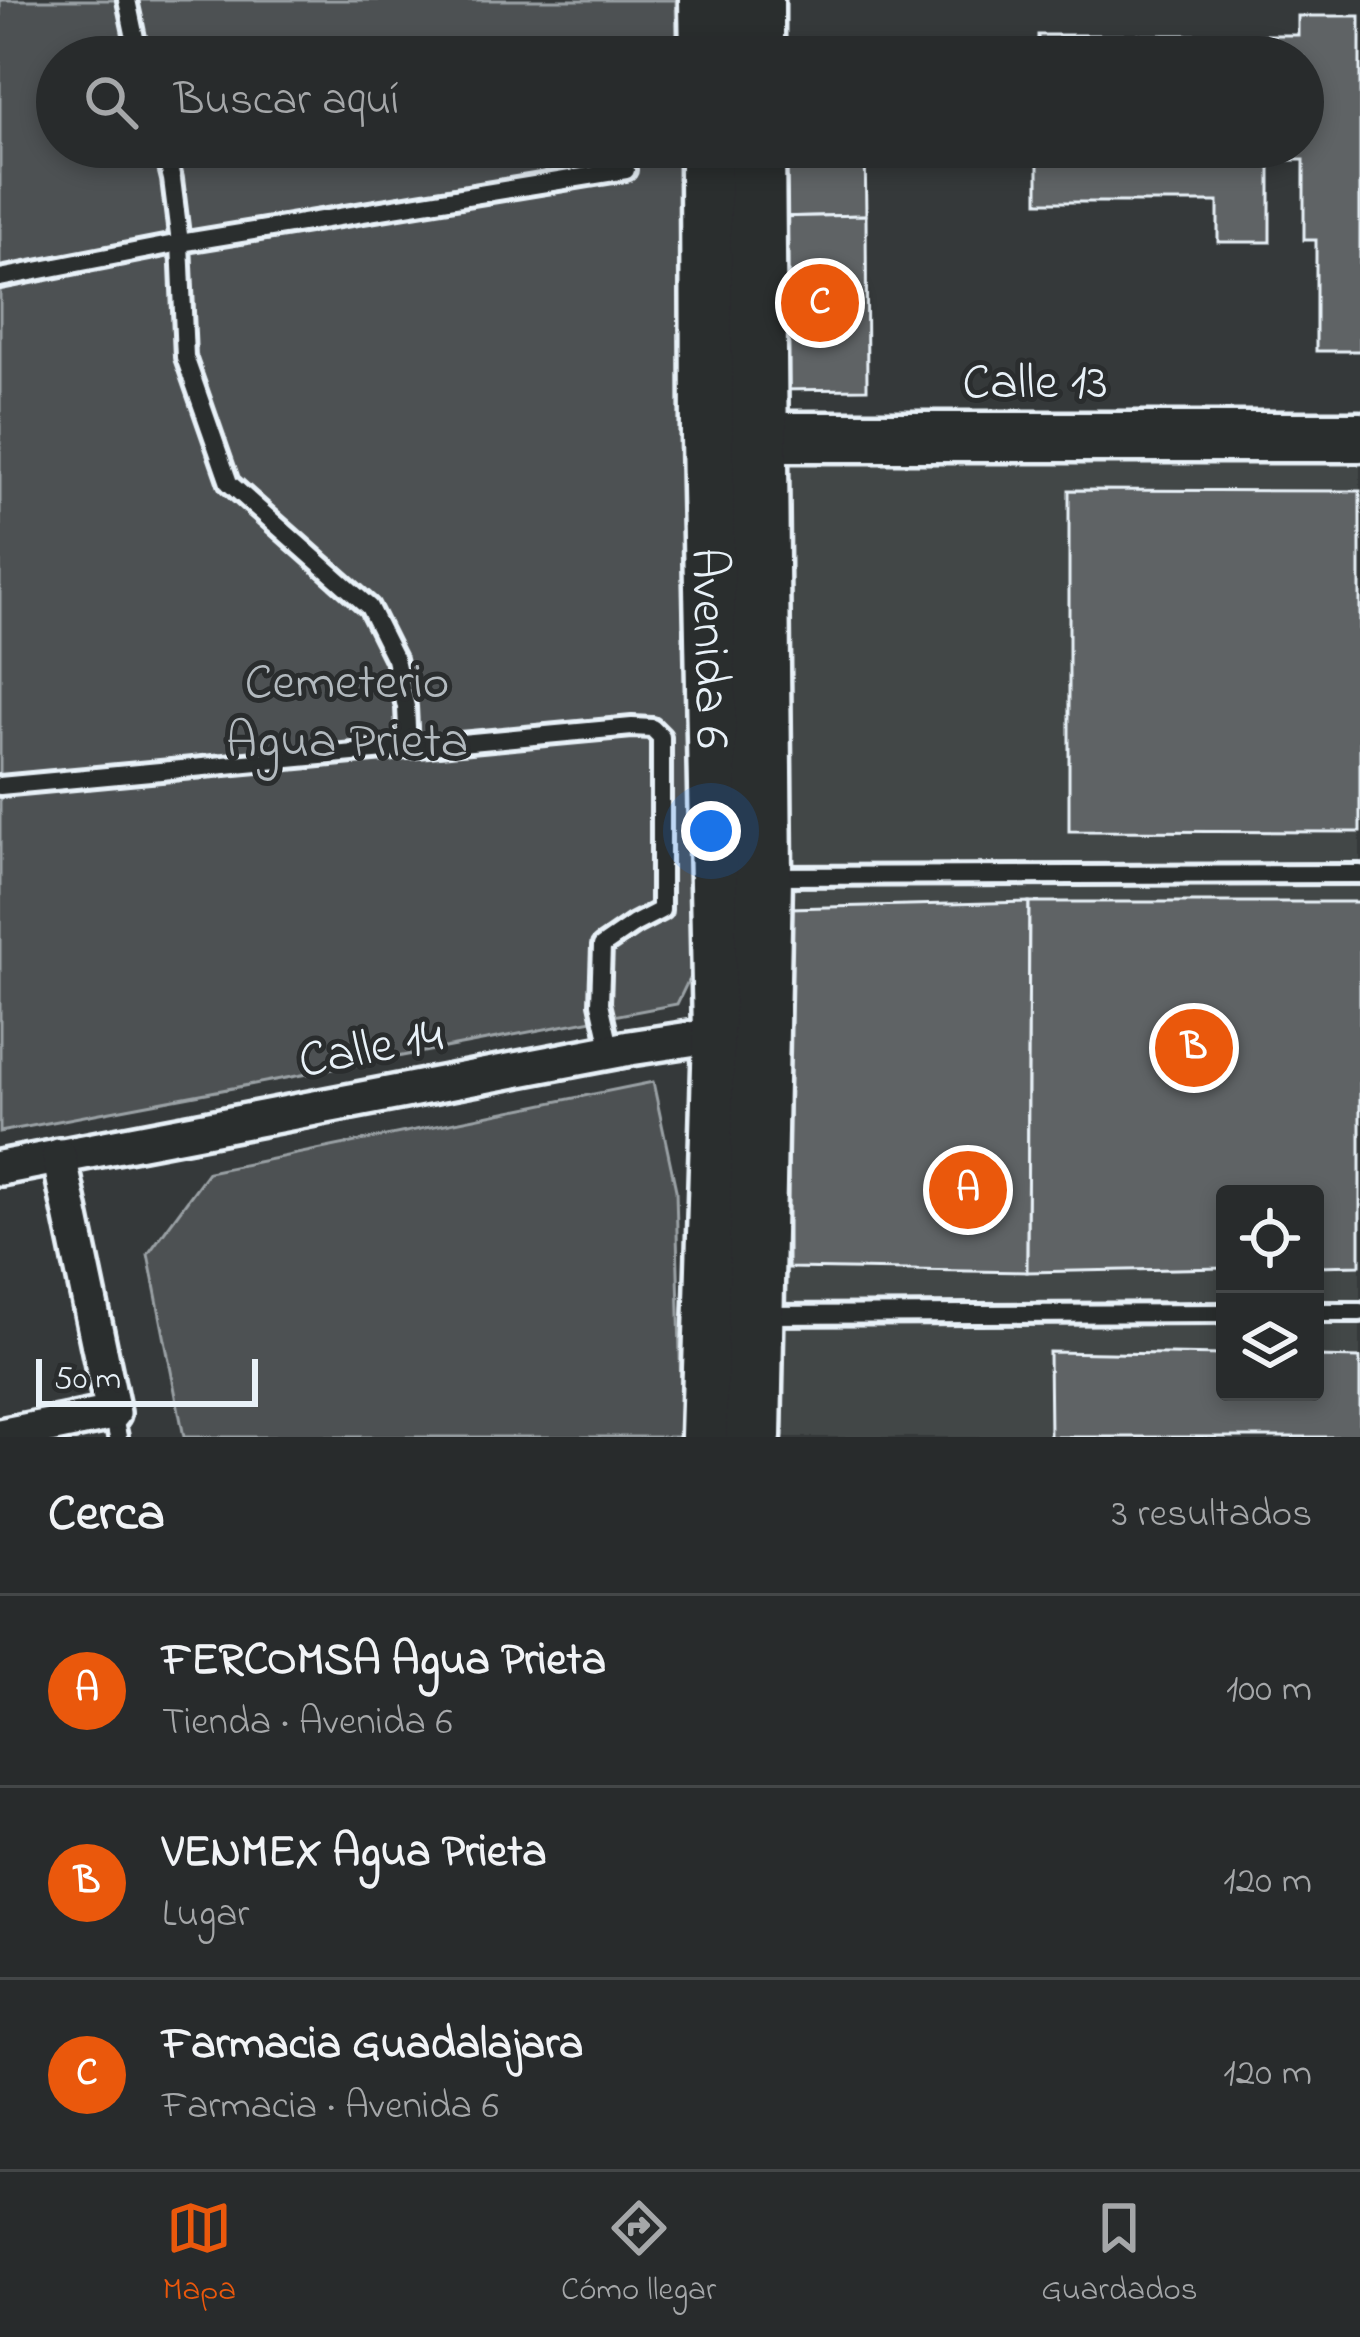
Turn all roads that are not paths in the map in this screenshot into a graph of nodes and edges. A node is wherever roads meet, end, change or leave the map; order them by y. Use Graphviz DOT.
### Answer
graph roads {
  1 [pos="127,0"];
  2 [pos="707,0"];
  3 [pos="756,0"];
  4 [pos="135,36"];
  5 [pos="707,36"];
  6 [pos="756,36"];
  7 [pos="169,168"];
  8 [pos="710,168"];
  9 [pos="755,168"];
  10 [pos="626,170"];
  11 [pos="180,243"];
  12 [pos="0,278"];
  13 [pos="734,436"];
  14 [pos="1360,437"];
  15 [pos="409,748"];
  16 [pos="0,786"];
  17 [pos="1360,874"];
  18 [pos="741,877"];
  19 [pos="741,1031"];
  20 [pos="611,1052"];
  21 [pos="59,1156"];
  22 [pos="0,1168"];
  23 [pos="1324,1312"];
  24 [pos="1360,1312"];
  25 [pos="1216,1313"];
  26 [pos="734,1314"];
  27 [pos="115,1425"];
  28 [pos="0,1436"];
  29 [pos="710,1437"];
  30 [pos="753,1437"];
  1 -- 4 [label="lane"];
  2 -- 5 [label="main road"];
  3 -- 6 [label="main road"];
  7 -- 11 [label="lane"];
  8 -- 13 [label="main road, Avenida 6"];
  9 -- 13 [label="main road, Avenida 6"];
  10 -- 11 [label="lane"];
  11 -- 12 [label="lane"];
  11 -- 15 [label="lane"];
  13 -- 14 [label="street, Calle 13"];
  13 -- 18 [label="main road, Avenida 6"];
  15 -- 16 [label="lane"];
  15 -- 20 [label="lane"];
  17 -- 18 [label="lane"];
  18 -- 19 [label="main road, Avenida 6"];
  19 -- 20 [label="street, Calle 14"];
  19 -- 26 [label="main road, Avenida 6"];
  20 -- 21 [label="street, Calle 14"];
  21 -- 22 [label="street, Calle 14"];
  21 -- 27 [label="street"];
  23 -- 24 [label="lane"];
  25 -- 26 [label="lane"];
  26 -- 29 [label="main road, Avenida 6"];
  26 -- 30 [label="main road, Avenida 6"];
  27 -- 28 [label="street"];
}
